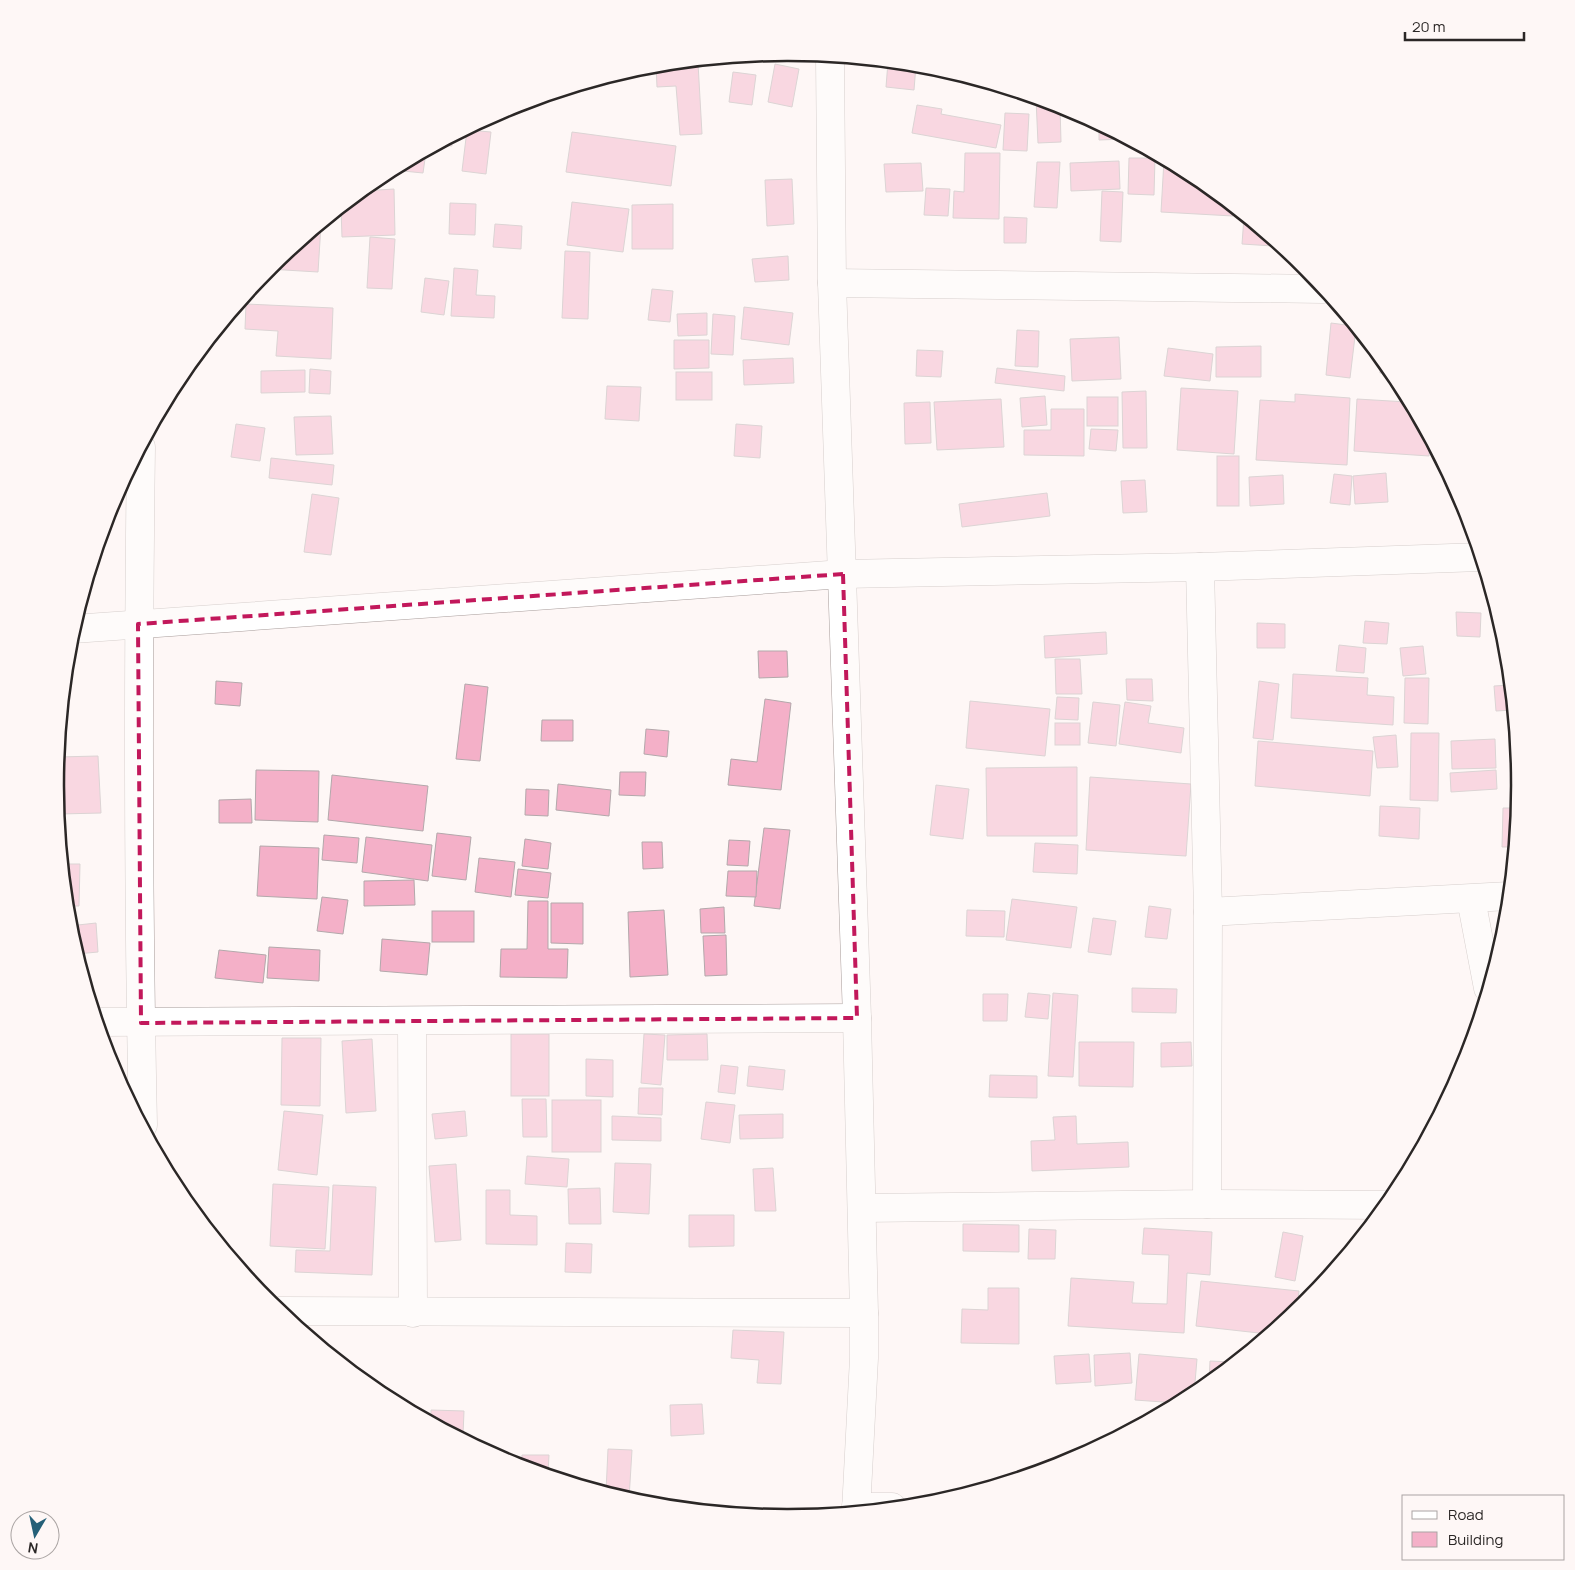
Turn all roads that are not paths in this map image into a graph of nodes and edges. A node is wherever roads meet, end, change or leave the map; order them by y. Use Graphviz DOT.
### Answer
graph roads {
  1 [pos="830,63"];
  2 [pos="832,283"];
  3 [pos="1313,288"];
  4 [pos="141,460"];
  5 [pos="1475,557"];
  6 [pos="1200,566"];
  7 [pos="843,574"];
  8 [pos="138,624"];
  9 [pos="82,627"];
  10 [pos="1502,897"];
  11 [pos="1471,899"];
  12 [pos="1208,912"];
  13 [pos="1486,976"];
  14 [pos="857,1018"];
  15 [pos="412,1021"];
  16 [pos="104,1022"];
  17 [pos="141,1023"];
  18 [pos="143,1114"];
  19 [pos="1207,1204"];
  20 [pos="1377,1205"];
  21 [pos="862,1208"];
  22 [pos="291,1311"];
  23 [pos="413,1312"];
  24 [pos="864,1313"];
  25 [pos="856,1505"];
  1 -- 2 [label="street"];
  2 -- 3 [label="street"];
  2 -- 7 [label="street"];
  4 -- 8 [label="street"];
  5 -- 6 [label="street"];
  6 -- 7 [label="street"];
  6 -- 12 [label="street"];
  7 -- 8 [label="street"];
  7 -- 14 [label="street"];
  8 -- 9 [label="street"];
  8 -- 17 [label="street"];
  10 -- 11 [label="street"];
  11 -- 12 [label="street"];
  11 -- 13 [label="street"];
  12 -- 19 [label="street"];
  14 -- 15 [label="street"];
  14 -- 21 [label="street"];
  15 -- 17 [label="street"];
  15 -- 23 [label="street"];
  16 -- 17 [label="street"];
  17 -- 18 [label="street"];
  19 -- 20 [label="street"];
  19 -- 21 [label="street"];
  21 -- 24 [label="street"];
  22 -- 23 [label="street"];
  23 -- 24 [label="street"];
  24 -- 25 [label="street"];
}
